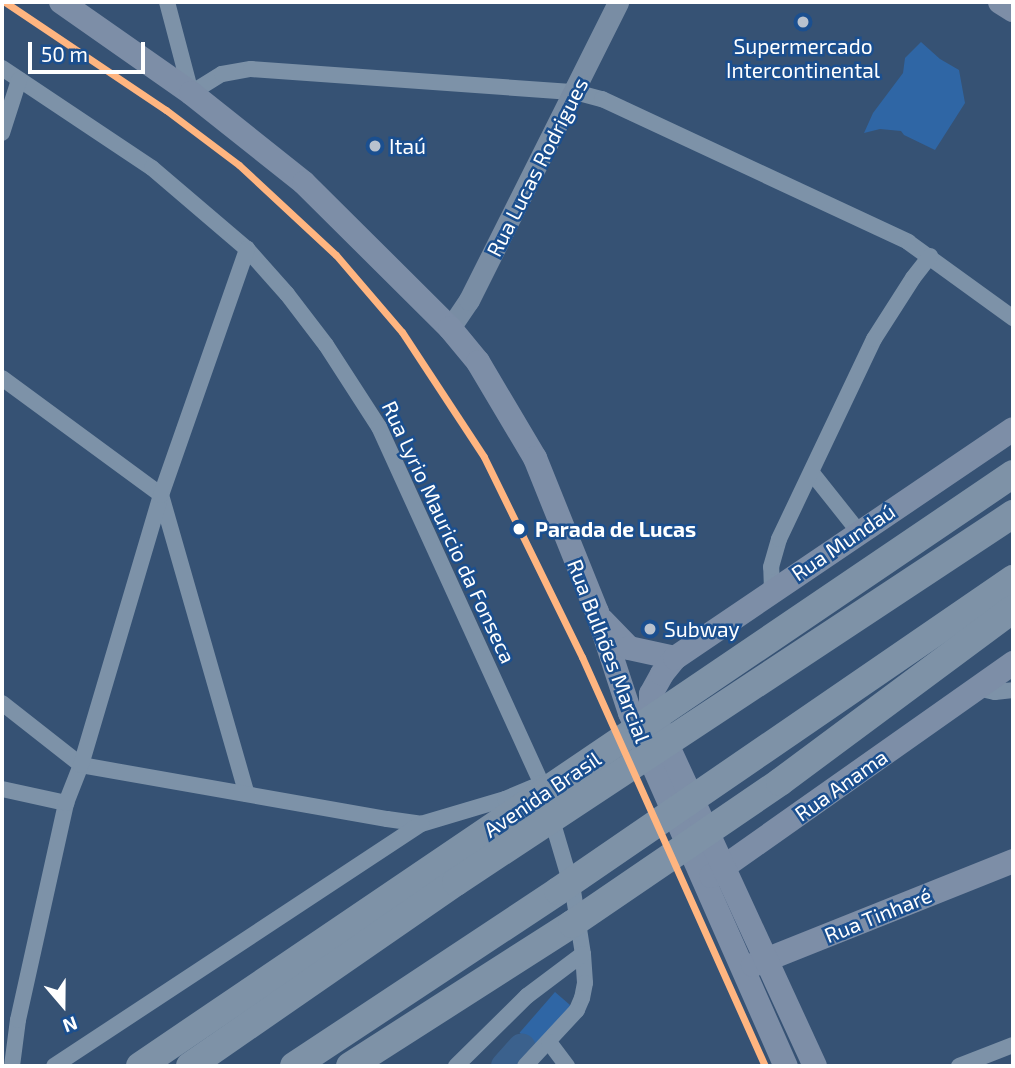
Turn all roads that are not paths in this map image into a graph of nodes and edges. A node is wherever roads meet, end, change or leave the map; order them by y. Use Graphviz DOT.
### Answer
graph roads {
  1 [pos="61,2"];
  2 [pos="167,2"];
  3 [pos="618,2"];
  4 [pos="1000,2"];
  5 [pos="1013,10"];
  6 [pos="2,68"];
  7 [pos="19,80"];
  8 [pos="575,92"];
  9 [pos="191,93"];
  10 [pos="2,133"];
  11 [pos="247,249"];
  12 [pos="930,256"];
  13 [pos="1013,318"];
  14 [pos="450,328"];
  15 [pos="2,378"];
  16 [pos="1013,429"];
  17 [pos="812,473"];
  18 [pos="1013,474"];
  19 [pos="161,495"];
  20 [pos="1013,514"];
  21 [pos="859,531"];
  22 [pos="1013,579"];
  23 [pos="772,590"];
  24 [pos="1013,609"];
  25 [pos="597,612"];
  26 [pos="675,658"];
  27 [pos="1013,663"];
  28 [pos="977,688"];
  29 [pos="1013,690"];
  30 [pos="2,703"];
  31 [pos="81,765"];
  32 [pos="541,783"];
  33 [pos="2,789"];
  34 [pos="247,794"];
  35 [pos="66,803"];
  36 [pos="421,824"];
  37 [pos="1013,861"];
  38 [pos="714,874"];
  39 [pos="565,909"];
  40 [pos="583,954"];
  41 [pos="766,960"];
  42 [pos="742,970"];
  43 [pos="10,1018"];
  44 [pos="549,1042"];
  45 [pos="1013,1045"];
  46 [pos="12,1066"];
  47 [pos="54,1066"];
  48 [pos="140,1066"];
  49 [pos="190,1066"];
  50 [pos="294,1066"];
  51 [pos="309,1066"];
  52 [pos="350,1066"];
  53 [pos="456,1066"];
  54 [pos="525,1066"];
  55 [pos="568,1066"];
  56 [pos="786,1066"];
  57 [pos="815,1066"];
  58 [pos="959,1066"];
  1 -- 9 [label="main road, Rua Bulhões Marcial"];
  2 -- 9 [label="street"];
  3 -- 8 [label="street, Rua Lucas Rodrigues"];
  4 -- 5 [label="main road"];
  6 -- 7 [label="street, Rua Lyrio Mauricio da Fonseca"];
  7 -- 10 [label="street"];
  7 -- 11 [label="street, Rua Lyrio Mauricio da Fonseca"];
  8 -- 9 [label="street"];
  8 -- 12 [label="street"];
  8 -- 14 [label="street, Rua Lucas Rodrigues"];
  9 -- 14 [label="main road, Rua Bulhões Marcial"];
  11 -- 19 [label="street"];
  11 -- 32 [label="street, Rua Lyrio Mauricio da Fonseca"];
  12 -- 13 [label="street"];
  12 -- 17 [label="street"];
  14 -- 25 [label="main road, Rua Bulhões Marcial"];
  15 -- 19 [label="street"];
  16 -- 21 [label="main road, Rua Mundaú"];
  17 -- 21 [label="street"];
  17 -- 23 [label="street"];
  18 -- 48 [label="highway, Avenida Brasil"];
  19 -- 31 [label="street"];
  19 -- 34 [label="street"];
  20 -- 49 [label="highway, Avenida Brasil"];
  21 -- 23 [label="main road, Rua Mundaú"];
  22 -- 39 [label="highway"];
  23 -- 26 [label="main road, Rua Mundaú"];
  24 -- 39 [label="highway"];
  25 -- 26 [label="main road"];
  25 -- 38 [label="main road, Rua Bulhões Marcial"];
  26 -- 38 [label="main road, Rua Bulhões Marcial"];
  27 -- 28 [label="main road, Rua Anama"];
  28 -- 29 [label="street"];
  28 -- 38 [label="main road, Rua Anama"];
  30 -- 31 [label="street"];
  31 -- 34 [label="street"];
  31 -- 35 [label="street"];
  32 -- 36 [label="street"];
  32 -- 40 [label="street, Rua Lyrio Mauricio da Fonseca"];
  33 -- 35 [label="street"];
  34 -- 36 [label="street"];
  35 -- 43 [label="street"];
  36 -- 47 [label="street"];
  37 -- 41 [label="main road, Rua Tinharé"];
  38 -- 41 [label="main road, Rua Bulhões Marcial"];
  38 -- 42 [label="main road, Rua Bulhões Marcial"];
  39 -- 50 [label="highway"];
  39 -- 51 [label="highway"];
  39 -- 52 [label="highway"];
  40 -- 44 [label="street, Rua Lyrio Mauricio da Fonseca"];
  40 -- 53 [label="street"];
  41 -- 42 [label="main road, Rua Tinharé"];
  41 -- 57 [label="main road, Rua Bulhões Marcial"];
  42 -- 56 [label="main road, Rua Bulhões Marcial"];
  43 -- 46 [label="street"];
  44 -- 54 [label="street, Rua Lyrio Mauricio da Fonseca"];
  44 -- 55 [label="street"];
  45 -- 58 [label="street"];
}
